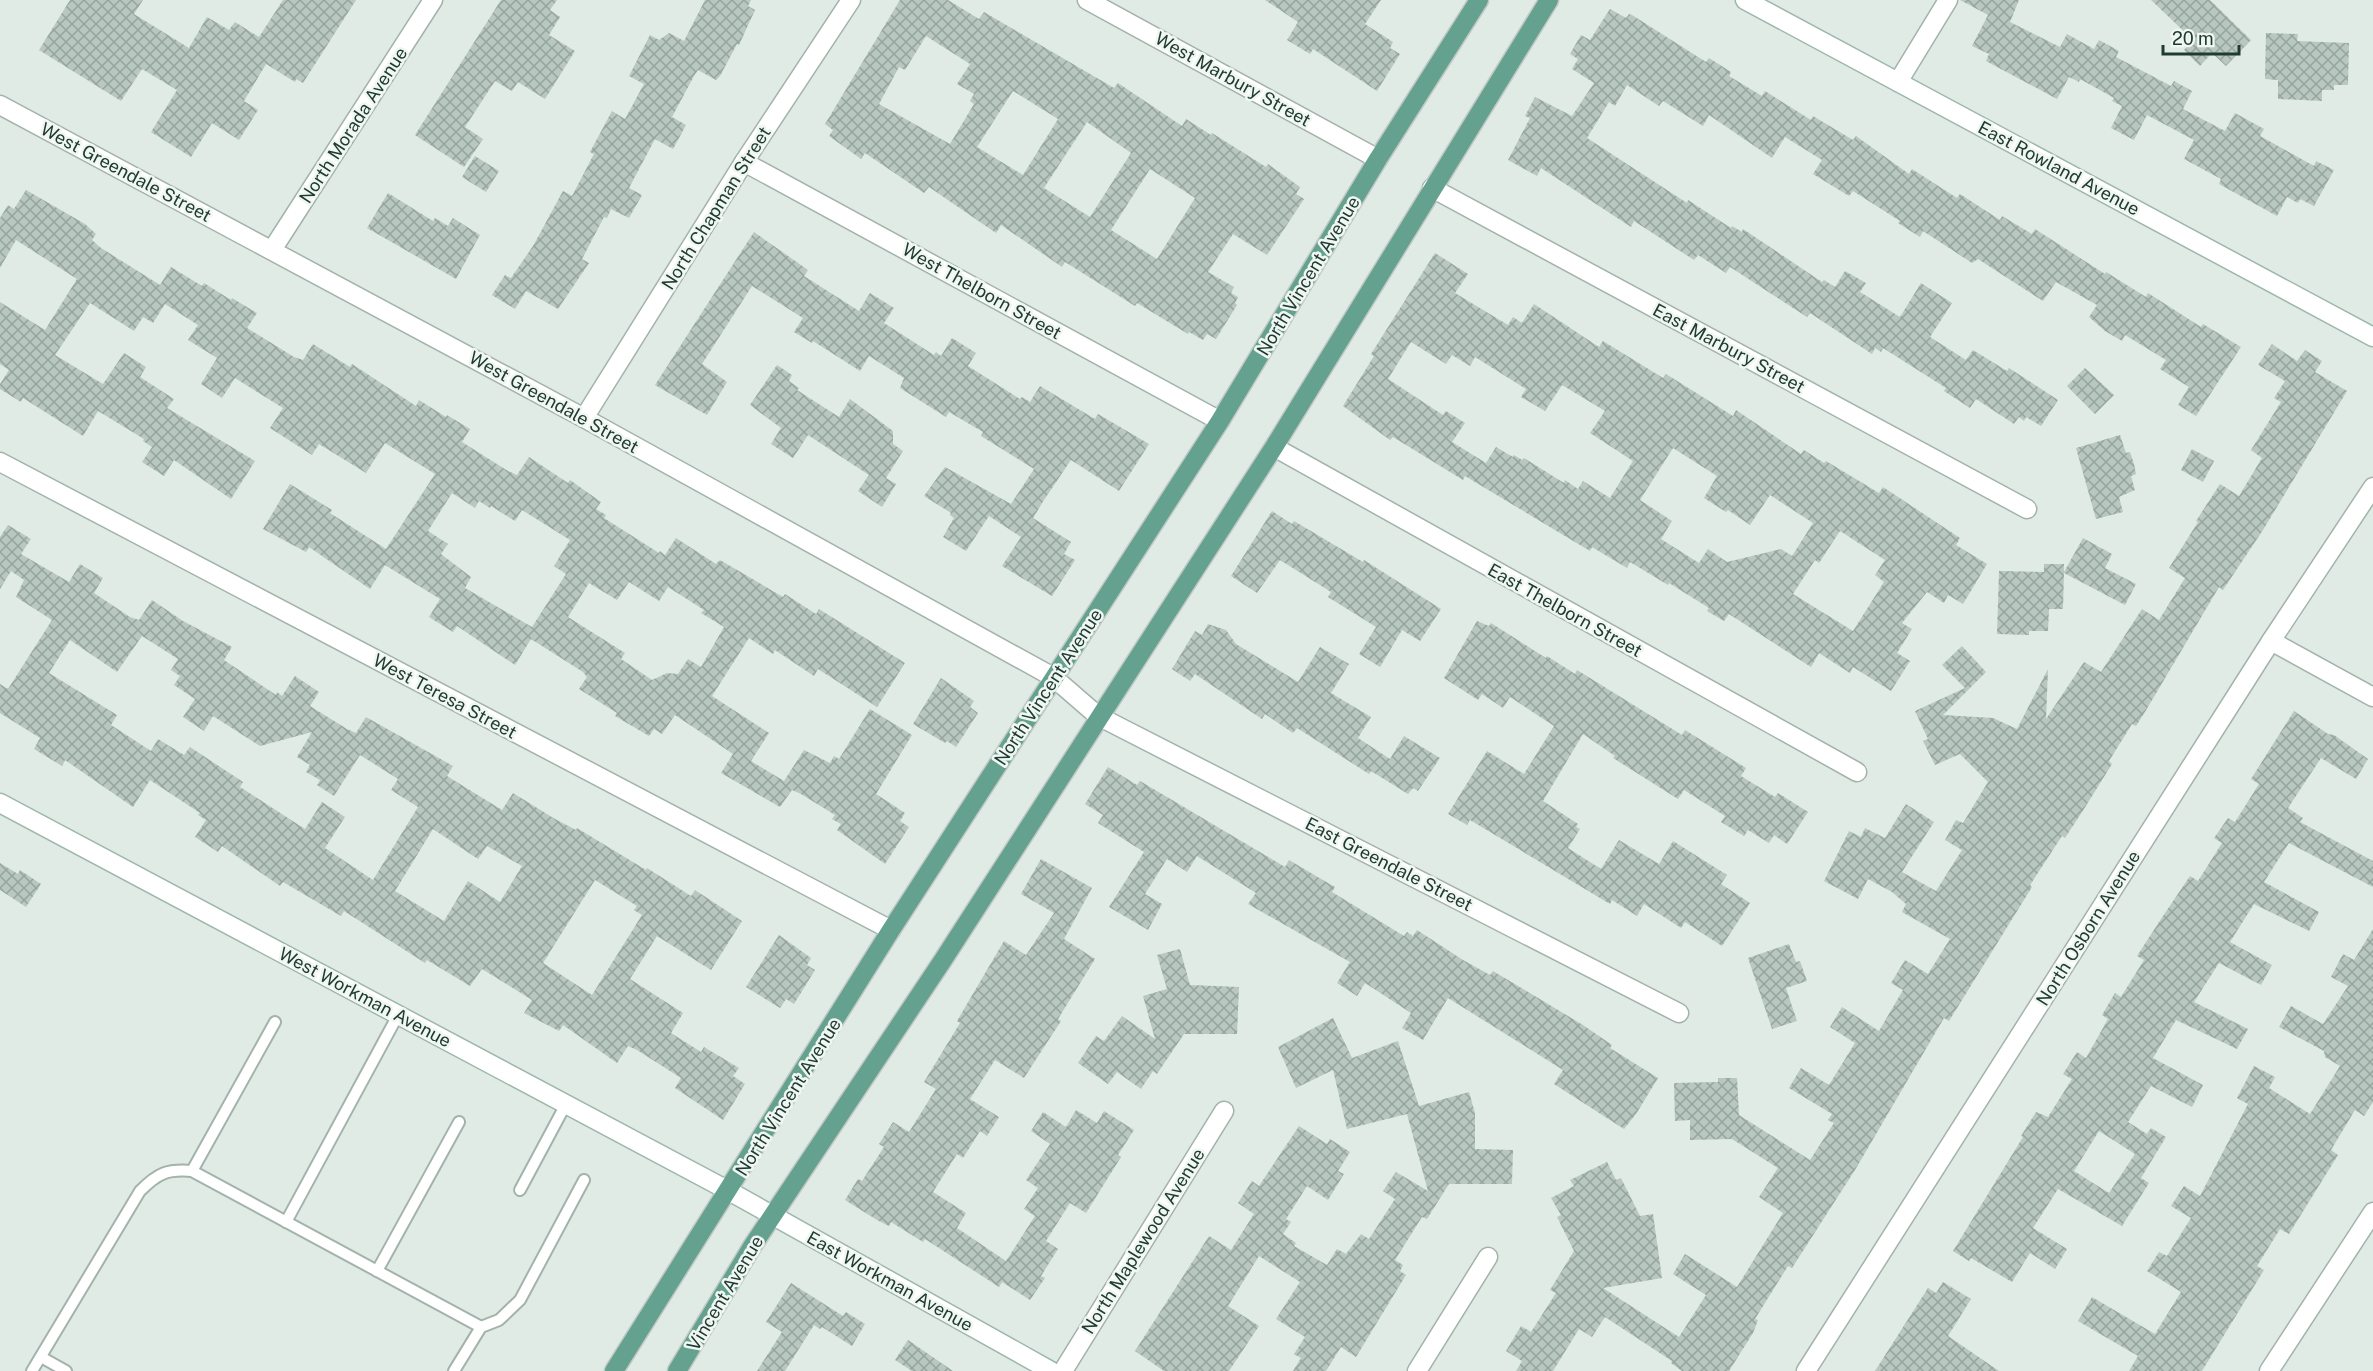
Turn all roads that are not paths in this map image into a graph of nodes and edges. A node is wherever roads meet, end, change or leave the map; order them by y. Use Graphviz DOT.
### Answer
graph roads {
  1 [pos="433,0"];
  2 [pos="851,0"];
  3 [pos="1087,0"];
  4 [pos="1479,0"];
  5 [pos="1549,0"];
  6 [pos="1948,0"];
  7 [pos="1752,2"];
  8 [pos="1898,82"];
  9 [pos="0,105"];
  10 [pos="1378,159"];
  11 [pos="744,162"];
  12 [pos="1432,188"];
  13 [pos="272,250"];
  14 [pos="2373,337"];
  15 [pos="584,418"];
  16 [pos="1220,421"];
  17 [pos="1274,447"];
  18 [pos="0,462"];
  19 [pos="2373,487"];
  20 [pos="2027,509"];
  21 [pos="2271,641"];
  22 [pos="1053,677"];
  23 [pos="2373,697"];
  24 [pos="1098,716"];
  25 [pos="1857,772"];
  26 [pos="0,803"];
  27 [pos="891,930"];
  28 [pos="1679,1013"];
  29 [pos="398,1015"];
  30 [pos="275,1022"];
  31 [pos="566,1104"];
  32 [pos="1224,1111"];
  33 [pos="459,1122"];
  34 [pos="192,1171"];
  35 [pos="584,1180"];
  36 [pos="520,1190"];
  37 [pos="729,1191"];
  38 [pos="2373,1212"];
  39 [pos="773,1215"];
  40 [pos="286,1222"];
  41 [pos="1488,1257"];
  42 [pos="377,1271"];
  43 [pos="481,1327"];
  44 [pos="41,1357"];
  45 [pos="32,1371"];
  46 [pos="66,1371"];
  47 [pos="454,1371"];
  48 [pos="614,1371"];
  49 [pos="677,1371"];
  50 [pos="1051,1371"];
  51 [pos="1063,1371"];
  52 [pos="1417,1371"];
  53 [pos="1806,1371"];
  54 [pos="2270,1371"];
  1 -- 13 [label="street, North Morada Avenue"];
  2 -- 11 [label="street, North Chapman Street"];
  3 -- 10 [label="street, West Marbury Street"];
  4 -- 10 [label="main road, North Vincent Avenue"];
  5 -- 12 [label="main road"];
  6 -- 8 [label="street"];
  7 -- 8 [label="street, East Rowland Avenue"];
  8 -- 14 [label="street, East Rowland Avenue"];
  9 -- 13 [label="street, West Greendale Street"];
  10 -- 16 [label="main road, North Vincent Avenue"];
  11 -- 15 [label="street, North Chapman Street"];
  11 -- 16 [label="street, West Thelborn Street"];
  12 -- 17 [label="main road"];
  12 -- 20 [label="street, East Marbury Street"];
  13 -- 15 [label="street, West Greendale Street"];
  15 -- 22 [label="street, West Greendale Street"];
  16 -- 22 [label="main road, North Vincent Avenue"];
  17 -- 24 [label="main road"];
  17 -- 25 [label="street, East Thelborn Street"];
  18 -- 27 [label="street, West Teresa Street"];
  19 -- 21 [label="street, North Osborn Avenue"];
  21 -- 23 [label="street"];
  21 -- 53 [label="street, North Osborn Avenue"];
  22 -- 24 [label="street, West Greendale Street"];
  22 -- 27 [label="main road, North Vincent Avenue"];
  24 -- 28 [label="street, East Greendale Street"];
  24 -- 39 [label="main road"];
  26 -- 29 [label="street, West Workman Avenue"];
  27 -- 37 [label="main road, North Vincent Avenue"];
  29 -- 31 [label="street, West Workman Avenue"];
  29 -- 40 [label="lane"];
  30 -- 34 [label="lane"];
  31 -- 36 [label="lane"];
  31 -- 37 [label="street, West Workman Avenue"];
  32 -- 51 [label="street, North Maplewood Avenue"];
  33 -- 42 [label="lane"];
  34 -- 40 [label="lane"];
  34 -- 44 [label="lane"];
  35 -- 43 [label="lane"];
  37 -- 39 [label="street, East Workman Avenue"];
  37 -- 48 [label="main road, North Vincent Avenue"];
  38 -- 54 [label="street"];
  39 -- 49 [label="main road, Vincent Avenue"];
  39 -- 50 [label="street, East Workman Avenue"];
  40 -- 42 [label="lane"];
  41 -- 52 [label="street"];
  42 -- 43 [label="lane"];
  43 -- 47 [label="lane"];
  44 -- 45 [label="lane"];
  44 -- 46 [label="lane"];
}
